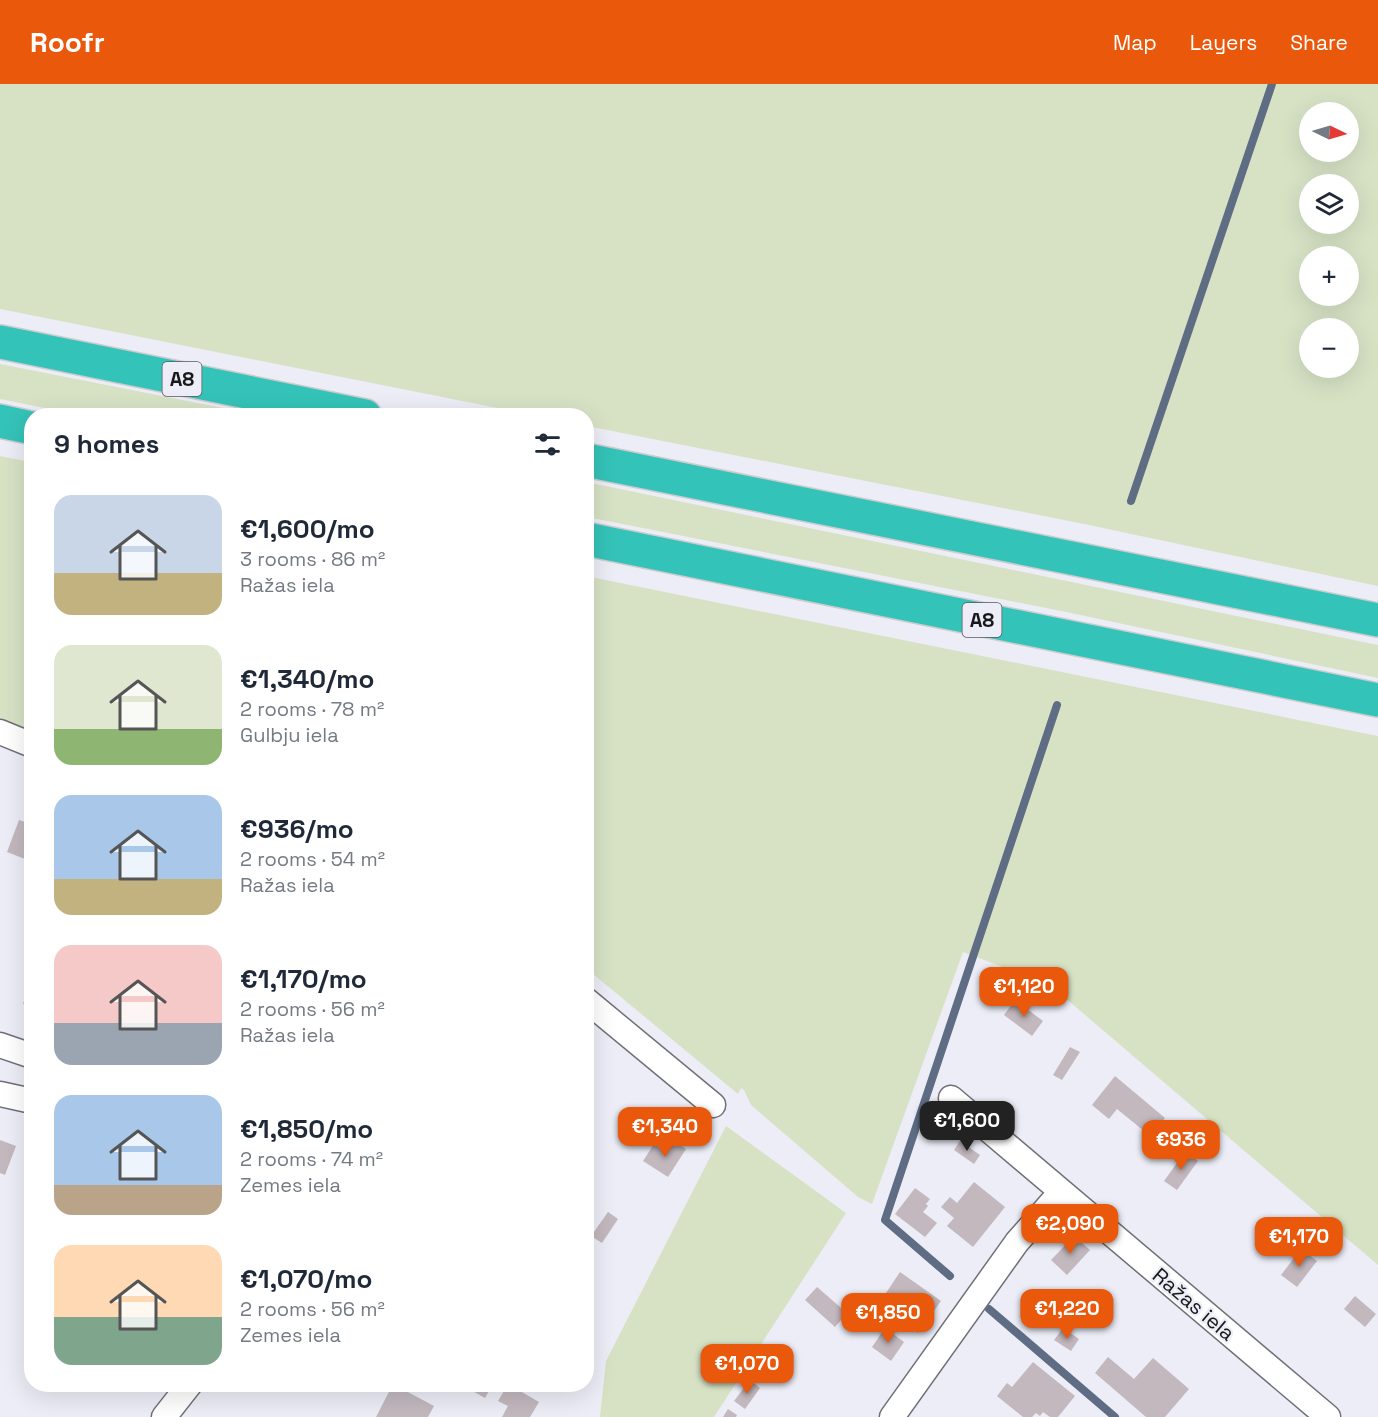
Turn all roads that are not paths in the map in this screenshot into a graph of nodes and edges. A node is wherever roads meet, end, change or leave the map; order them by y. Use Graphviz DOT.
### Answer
graph roads {
  1 [pos="0,342"];
  2 [pos="326,408"];
  3 [pos="0,421"];
  4 [pos="24,426"];
  5 [pos="594,462"];
  6 [pos="594,541"];
  7 [pos="1378,621"];
  8 [pos="1378,700"];
  9 [pos="0,732"];
  10 [pos="24,742"];
  11 [pos="594,1007"];
  12 [pos="0,1045"];
  13 [pos="24,1053"];
  14 [pos="0,1094"];
  15 [pos="951,1098"];
  16 [pos="24,1099"];
  17 [pos="713,1105"];
  18 [pos="1061,1192"];
  19 [pos="183,1392"];
  20 [pos="164,1417"];
  21 [pos="892,1417"];
  22 [pos="1328,1417"];
  1 -- 2 [label="highway, A8"];
  3 -- 4 [label="highway"];
  5 -- 7 [label="highway"];
  6 -- 8 [label="highway, A8"];
  9 -- 10 [label="street"];
  11 -- 17 [label="street"];
  12 -- 13 [label="street"];
  14 -- 16 [label="street"];
  15 -- 18 [label="street, Ražas iela"];
  18 -- 21 [label="street"];
  18 -- 22 [label="street, Ražas iela"];
  19 -- 20 [label="street"];
}
